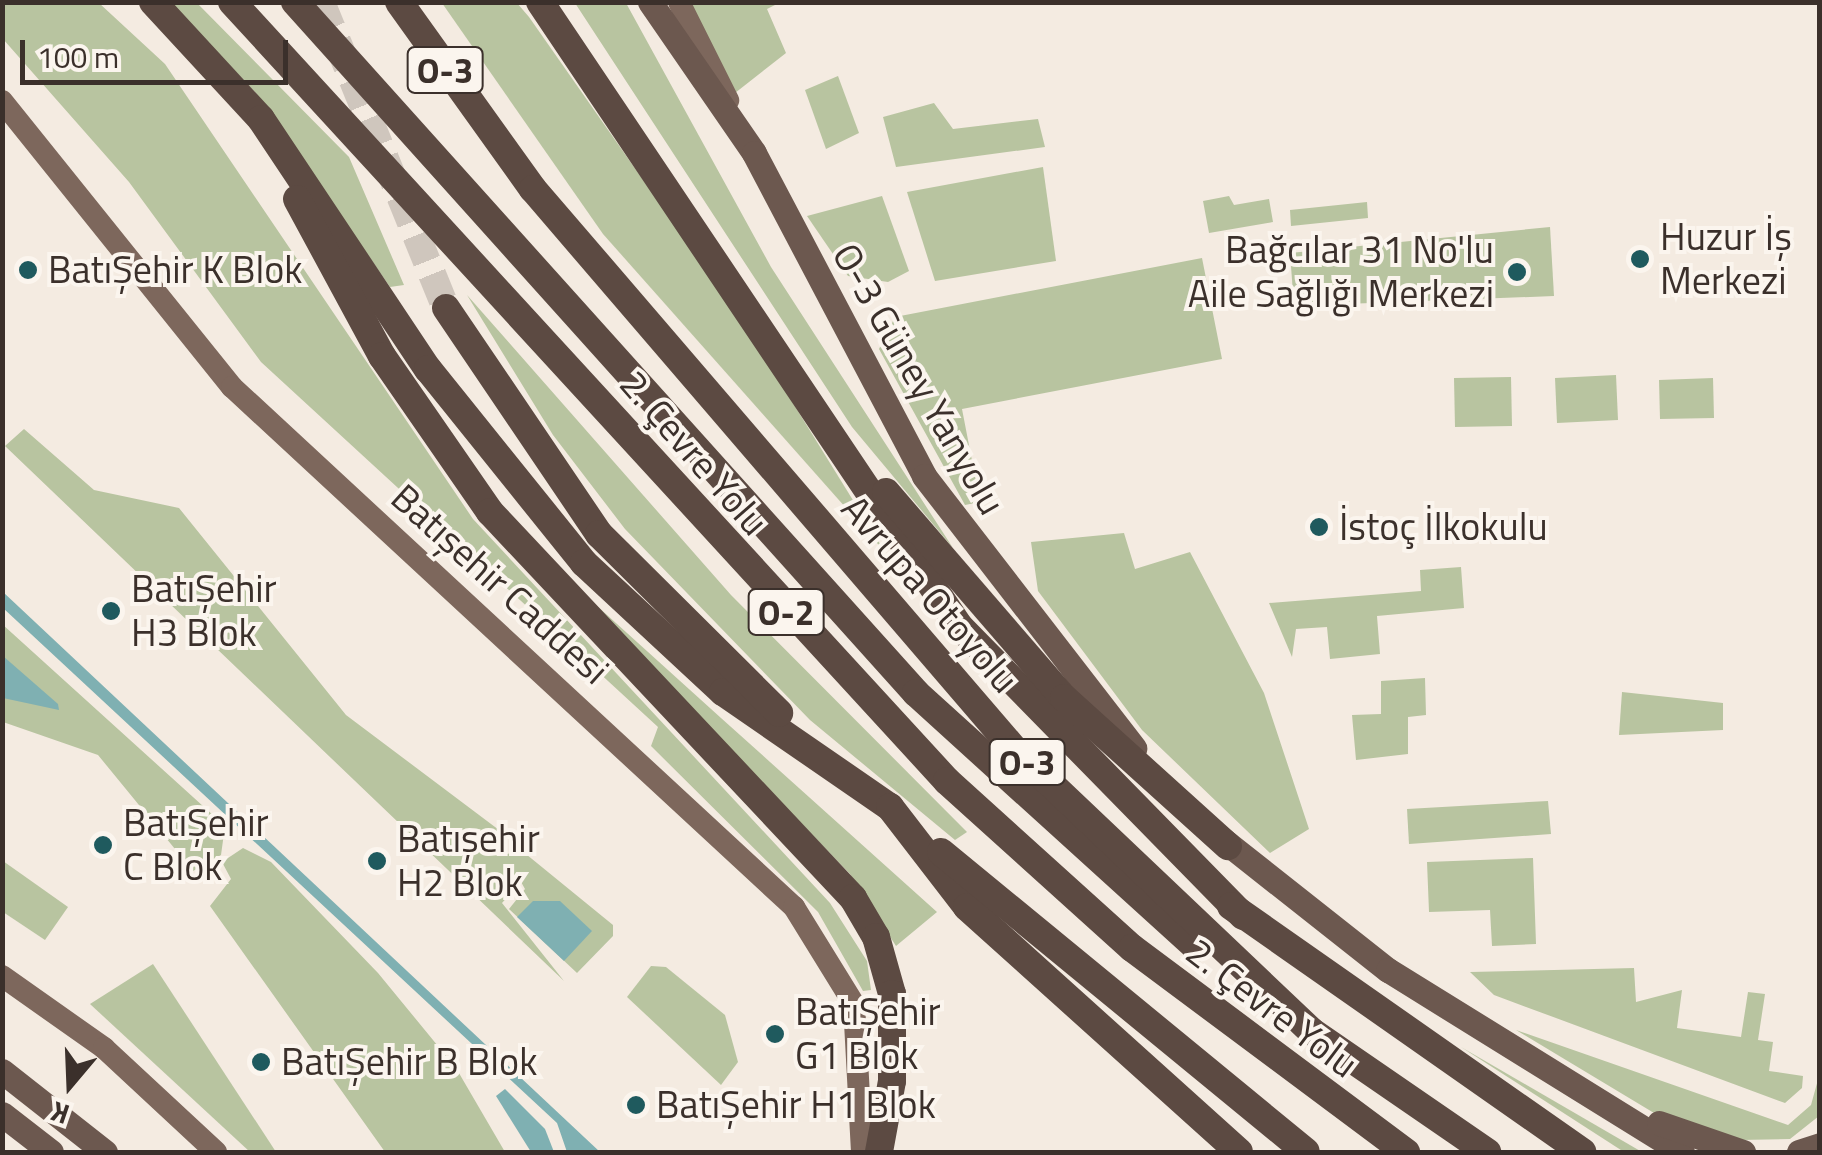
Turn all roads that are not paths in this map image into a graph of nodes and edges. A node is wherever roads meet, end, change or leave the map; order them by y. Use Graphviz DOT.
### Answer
graph roads {
  1 [pos="153,2"];
  2 [pos="232,2"];
  3 [pos="295,2"];
  4 [pos="400,2"];
  5 [pos="540,2"];
  6 [pos="650,2"];
  7 [pos="679,2"];
  8 [pos="233,84"];
  9 [pos="2,100"];
  10 [pos="754,152"];
  11 [pos="719,266"];
  12 [pos="446,308"];
  13 [pos="772,466"];
  14 [pos="890,807"];
  15 [pos="1228,846"];
  16 [pos="1243,916"];
  17 [pos="2,976"];
  18 [pos="1312,1031"];
  19 [pos="1528,1057"];
  20 [pos="2,1070"];
  21 [pos="2,1114"];
  22 [pos="2,1126"];
  23 [pos="1820,1145"];
  24 [pos="47,1149"];
  25 [pos="105,1152"];
  26 [pos="216,1152"];
  27 [pos="862,1152"];
  28 [pos="879,1152"];
  29 [pos="1238,1152"];
  30 [pos="1306,1152"];
  31 [pos="1406,1152"];
  32 [pos="1486,1152"];
  33 [pos="1582,1152"];
  34 [pos="1682,1152"];
  35 [pos="1743,1152"];
  36 [pos="1799,1152"];
  1 -- 8 [label="highway"];
  2 -- 31 [label="highway, 2. Çevre Yolu / O-2"];
  3 -- 18 [label="highway, 2. Çevre Yolu / O-2"];
  4 -- 13 [label="highway, Avrupa Otoyolu / O-3"];
  5 -- 11 [label="highway"];
  6 -- 10 [label="highway"];
  7 -- 10 [label="main road, O-3 Güney Yanyolu"];
  8 -- 14 [label="highway"];
  8 -- 28 [label="highway"];
  9 -- 27 [label="main road, Batışehir Caddesi"];
  10 -- 15 [label="highway, O-3 Güney Yanyolu"];
  11 -- 15 [label="highway"];
  11 -- 16 [label="highway"];
  12 -- 14 [label="highway"];
  13 -- 16 [label="highway"];
  13 -- 18 [label="highway, Avrupa Otoyolu / O-3"];
  14 -- 29 [label="highway"];
  14 -- 30 [label="highway"];
  15 -- 19 [label="highway, O-3 Güney Yanyolu"];
  16 -- 33 [label="highway"];
  17 -- 26 [label="main road"];
  18 -- 32 [label="highway, Avrupa Otoyolu / O-3"];
  19 -- 34 [label="highway"];
  19 -- 35 [label="highway"];
  20 -- 25 [label="highway"];
  21 -- 24 [label="highway"];
  22 -- 24 [label="highway"];
  23 -- 36 [label="highway"];
}
